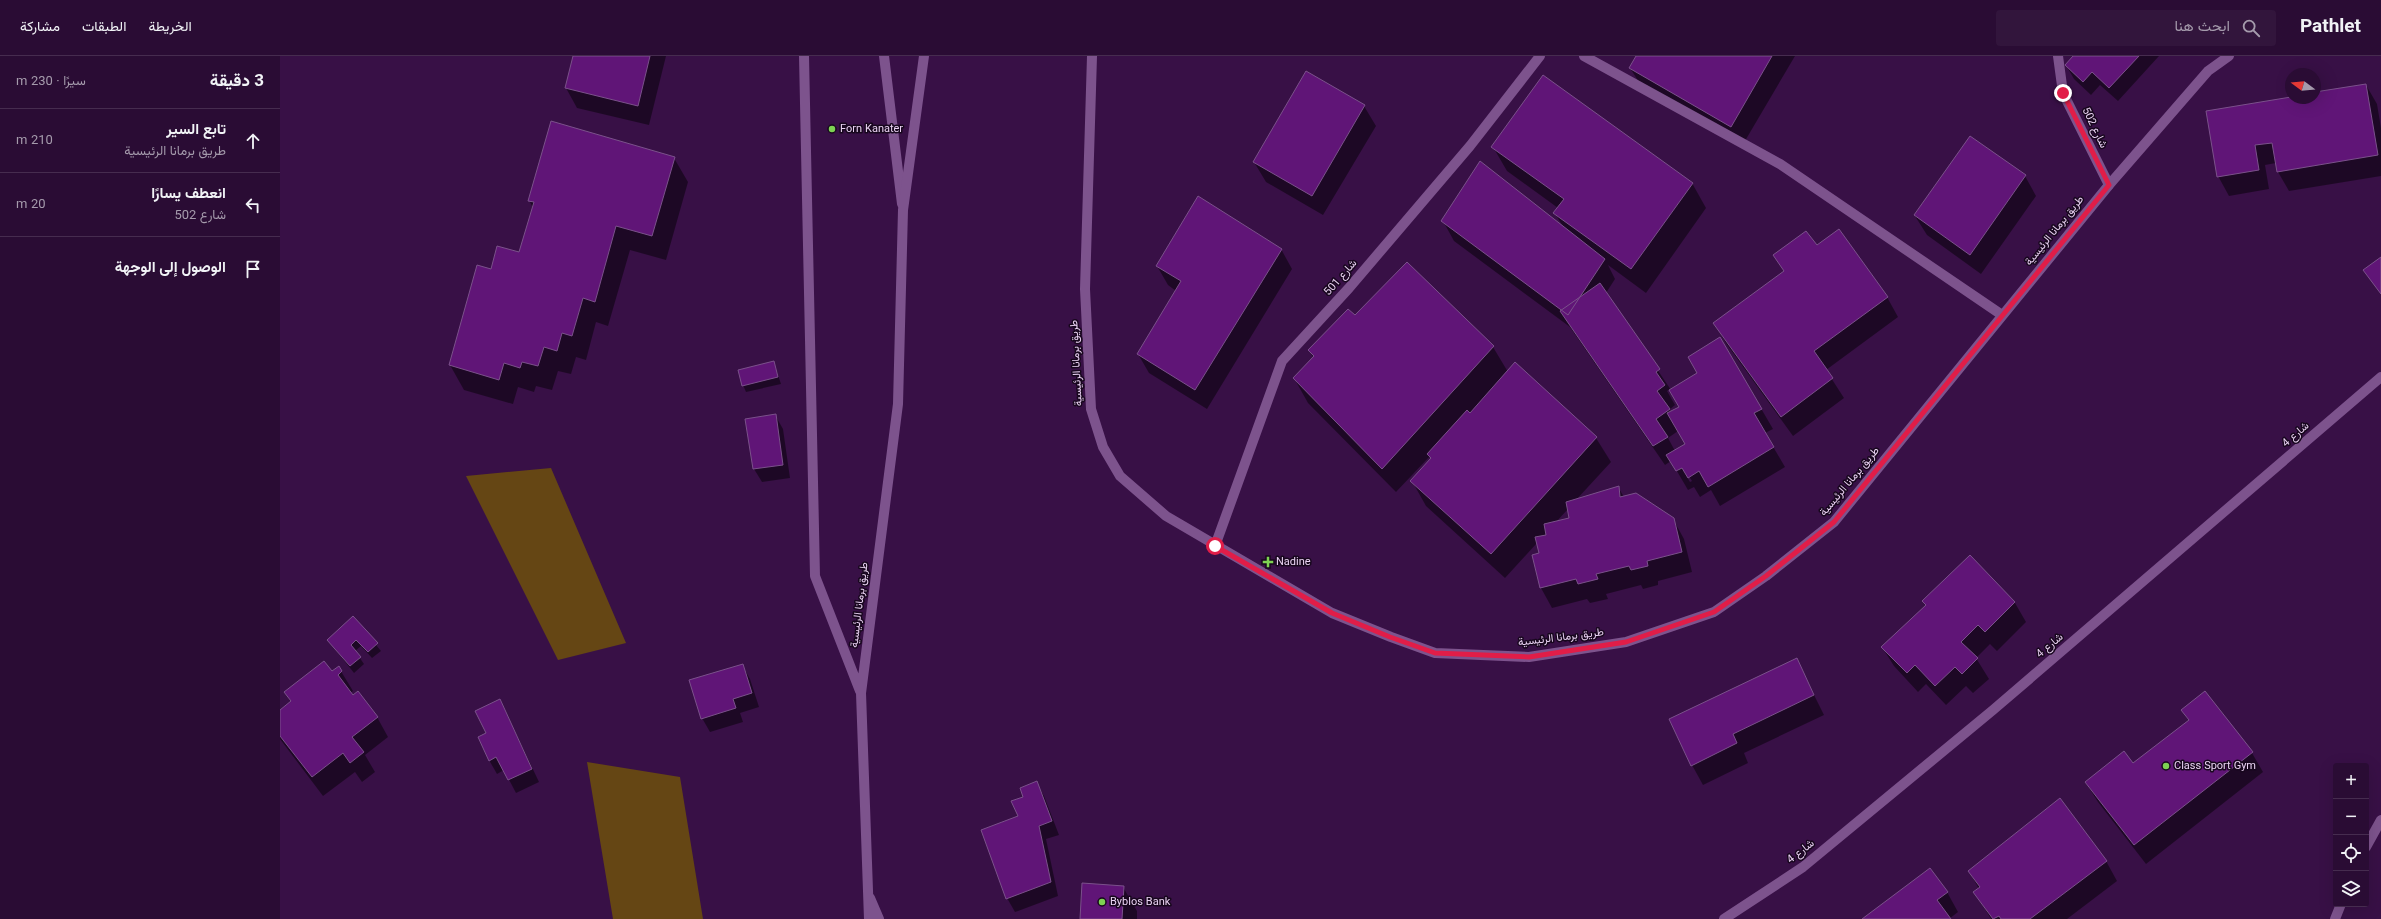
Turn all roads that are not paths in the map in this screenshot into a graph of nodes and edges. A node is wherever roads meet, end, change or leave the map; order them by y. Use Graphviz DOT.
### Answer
graph roads {
  1 [pos="804,56"];
  2 [pos="884,56"];
  3 [pos="924,56"];
  4 [pos="1092,56"];
  5 [pos="1540,56"];
  6 [pos="1584,56"];
  7 [pos="2058,56"];
  8 [pos="2229,56"];
  9 [pos="2109,185"];
  10 [pos="903,210"];
  11 [pos="2002,315"];
  12 [pos="2381,377"];
  13 [pos="1215,546"];
  14 [pos="861,693"];
  15 [pos="2381,820"];
  16 [pos="2369,842"];
  17 [pos="868,892"];
  18 [pos="2339,907"];
  19 [pos="869,919"];
  20 [pos="879,919"];
  21 [pos="1724,919"];
  22 [pos="2335,919"];
  1 -- 14 [label="street"];
  2 -- 10 [label="street"];
  3 -- 10 [label="street, طريق برمانا الرئيسية"];
  4 -- 13 [label="street, طريق برمانا الرئيسية"];
  5 -- 13 [label="street, شارع 501"];
  6 -- 11 [label="street"];
  7 -- 9 [label="street, شارع 502"];
  8 -- 9 [label="street, طريق برمانا الرئيسية"];
  9 -- 11 [label="street, طريق برمانا الرئيسية"];
  10 -- 14 [label="street, طريق برمانا الرئيسية"];
  11 -- 13 [label="street, طريق برمانا الرئيسية"];
  12 -- 21 [label="street, شارع 4"];
  14 -- 17 [label="street, طريق برمانا الرئيسية"];
  15 -- 16 [label="street"];
  17 -- 19 [label="street, طريق برمانا الرئيسية"];
  17 -- 20 [label="street"];
  18 -- 22 [label="street"];
}
